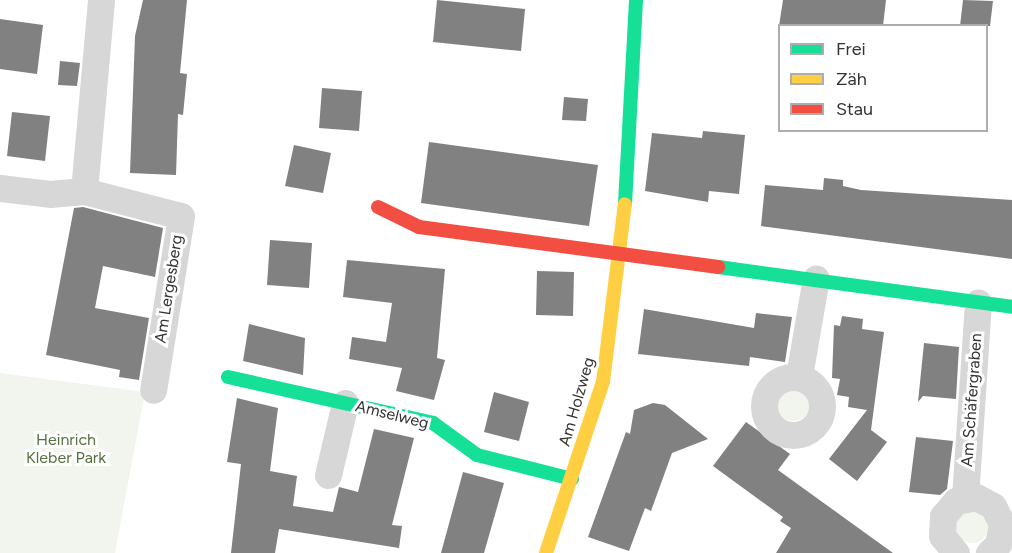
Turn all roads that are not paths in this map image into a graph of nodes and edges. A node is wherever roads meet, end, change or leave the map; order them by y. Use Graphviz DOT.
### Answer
graph roads {
  1 [pos="101,0"];
  2 [pos="636,0"];
  3 [pos="0,188"];
  4 [pos="84,191"];
  5 [pos="378,207"];
  6 [pos="622,255"];
  7 [pos="816,278"];
  8 [pos="978,302"];
  9 [pos="1012,307"];
  10 [pos="799,376"];
  11 [pos="228,377"];
  12 [pos="153,390"];
  13 [pos="345,403"];
  14 [pos="328,475"];
  15 [pos="572,479"];
  16 [pos="966,498"];
  17 [pos="552,552"];
  18 [pos="956,553"];
  19 [pos="988,553"];
  1 -- 4 [label="street"];
  2 -- 6 [label="street, Am Holzweg"];
  3 -- 4 [label="street, Am Lergesberg"];
  4 -- 12 [label="street, Am Lergesberg"];
  5 -- 6 [label="street"];
  6 -- 7 [label="street"];
  6 -- 15 [label="street, Am Holzweg"];
  7 -- 8 [label="street"];
  7 -- 10 [label="street"];
  8 -- 9 [label="street"];
  8 -- 16 [label="street, Am Schäfergraben"];
  11 -- 13 [label="street, Amselweg"];
  13 -- 14 [label="street, Amselweg"];
  13 -- 15 [label="street, Amselweg"];
  15 -- 17 [label="street, Am Holzweg"];
  16 -- 18 [label="street"];
  16 -- 19 [label="street"];
}
